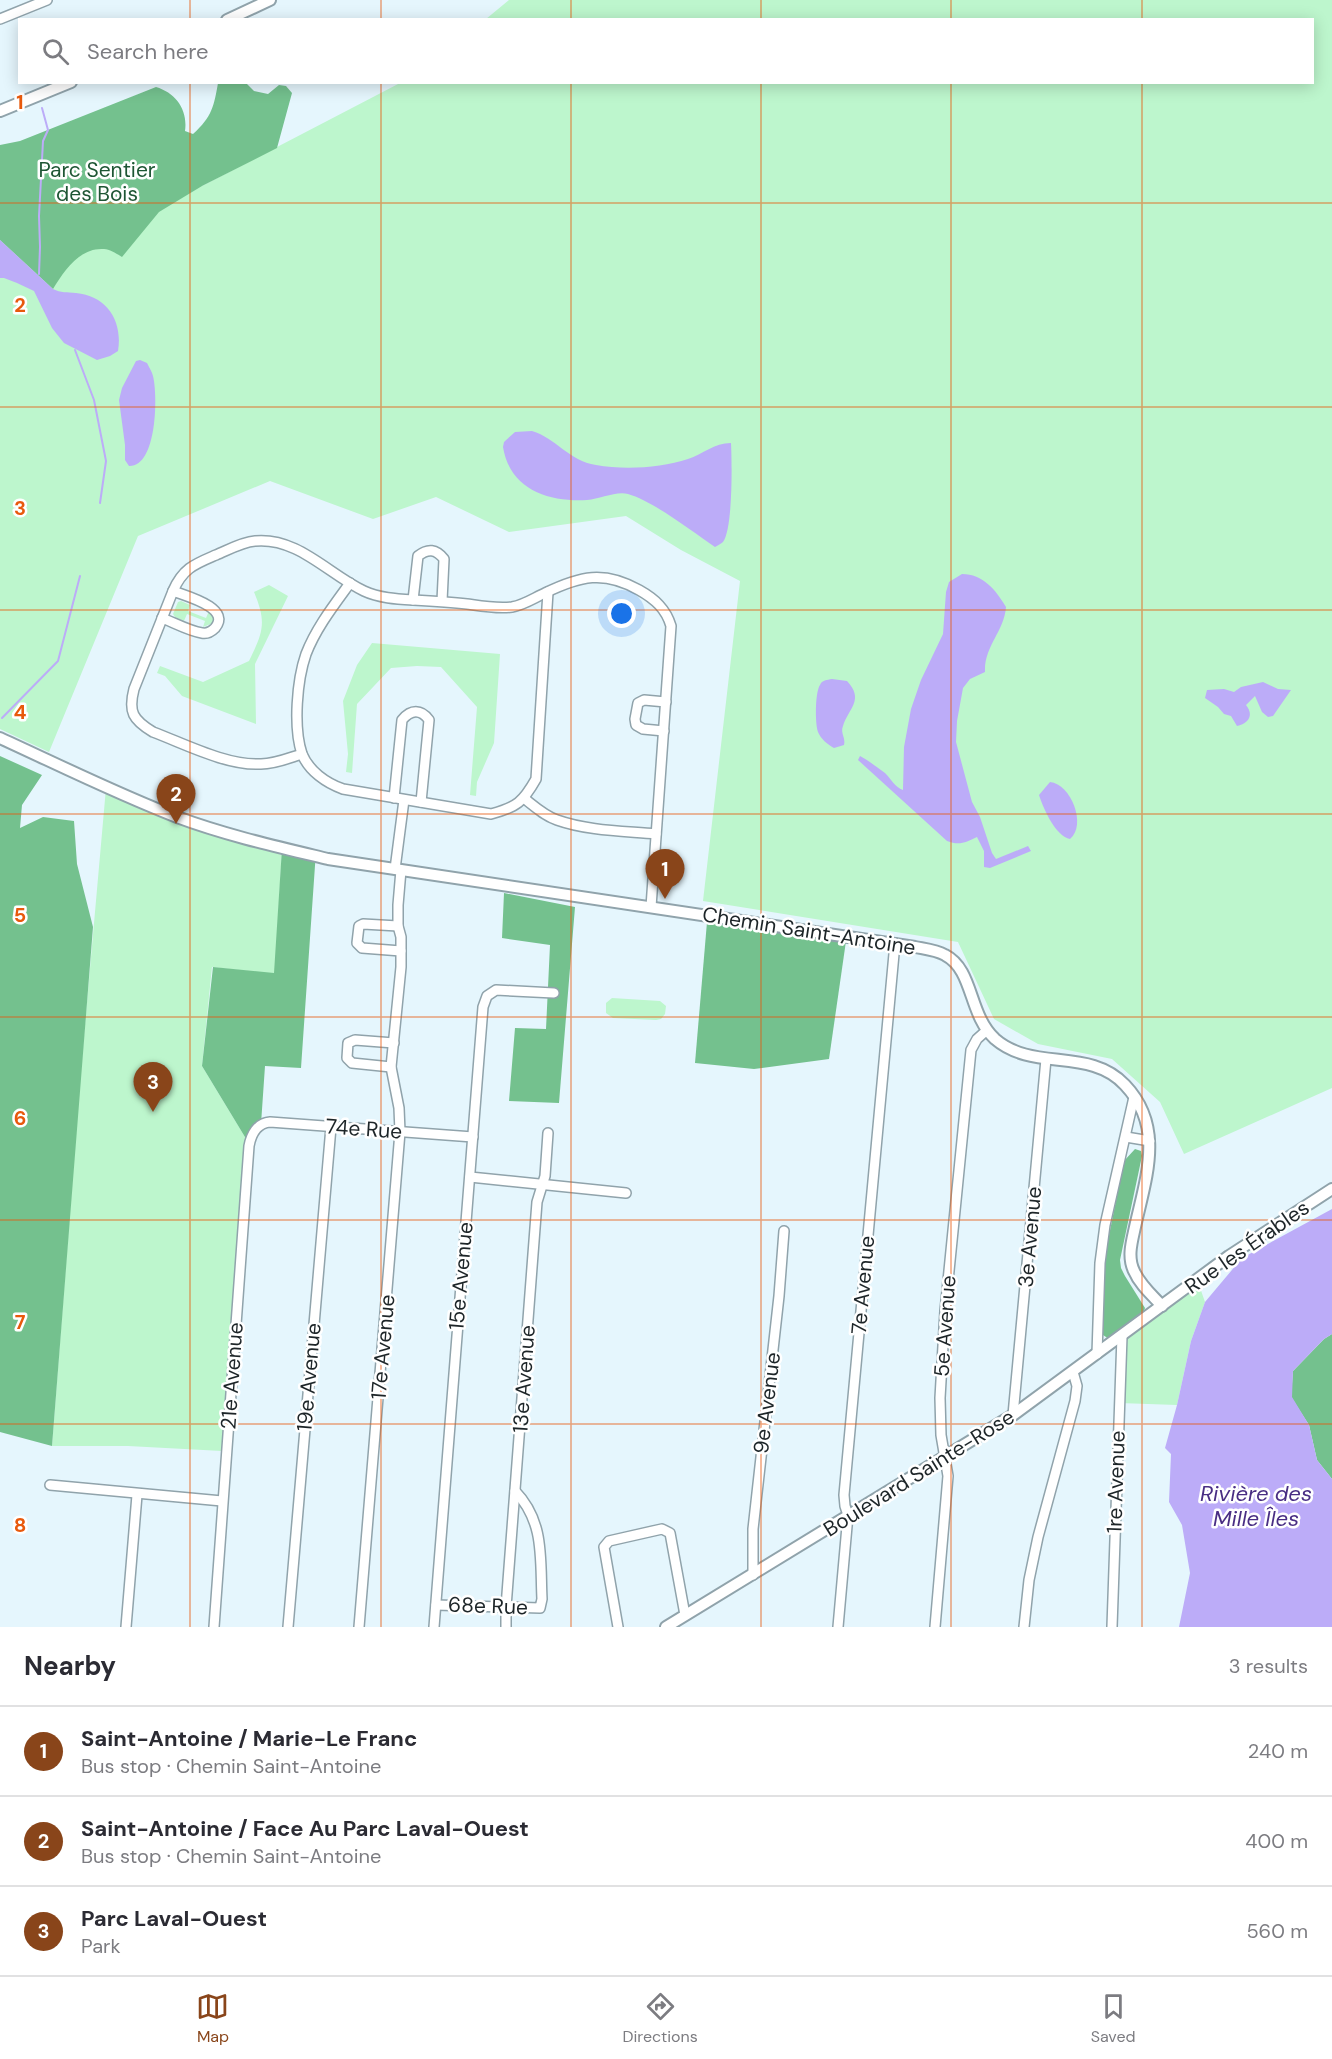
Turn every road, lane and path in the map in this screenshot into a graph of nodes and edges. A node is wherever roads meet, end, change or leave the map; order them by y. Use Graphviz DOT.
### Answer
graph roads {
  1 [pos="47,0"];
  2 [pos="270,0"];
  3 [pos="30,3"];
  4 [pos="231,18"];
  5 [pos="0,19"];
  6 [pos="66,84"];
  7 [pos="0,111"];
  8 [pos="350,583"];
  9 [pos="173,591"];
  10 [pos="548,592"];
  11 [pos="412,600"];
  12 [pos="442,601"];
  13 [pos="162,618"];
  14 [pos="666,702"];
  15 [pos="664,731"];
  16 [pos="0,738"];
  17 [pos="302,754"];
  18 [pos="399,799"];
  19 [pos="525,799"];
  20 [pos="421,802"];
  21 [pos="657,834"];
  22 [pos="398,869"];
  23 [pos="651,907"];
  24 [pos="398,926"];
  25 [pos="895,944"];
  26 [pos="401,951"];
  27 [pos="554,993"];
  28 [pos="986,1031"];
  29 [pos="394,1043"];
  30 [pos="1046,1059"];
  31 [pos="391,1067"];
  32 [pos="1134,1096"];
  33 [pos="331,1127"];
  34 [pos="257,1128"];
  35 [pos="400,1132"];
  36 [pos="548,1133"];
  37 [pos="473,1137"];
  38 [pos="1126,1137"];
  39 [pos="1150,1141"];
  40 [pos="470,1177"];
  41 [pos="541,1186"];
  42 [pos="1332,1189"];
  43 [pos="626,1193"];
  44 [pos="784,1231"];
  45 [pos="1162,1306"];
  46 [pos="1122,1336"];
  47 [pos="1097,1354"];
  48 [pos="1073,1372"];
  49 [pos="1013,1415"];
  50 [pos="945,1455"];
  51 [pos="50,1485"];
  52 [pos="515,1491"];
  53 [pos="137,1495"];
  54 [pos="222,1502"];
  55 [pos="848,1515"];
  56 [pos="753,1575"];
  57 [pos="436,1605"];
  58 [pos="506,1607"];
  59 [pos="685,1616"];
  60 [pos="126,1627"];
  61 [pos="214,1627"];
  62 [pos="288,1627"];
  63 [pos="359,1627"];
  64 [pos="434,1627"];
  65 [pos="506,1627"];
  66 [pos="618,1627"];
  67 [pos="666,1627"];
  68 [pos="838,1627"];
  69 [pos="935,1627"];
  70 [pos="1024,1627"];
  71 [pos="1112,1627"];
  1 -- 3 [label="street"];
  2 -- 4 [label="street"];
  3 -- 5 [label="street"];
  6 -- 7 [label="street"];
  8 -- 9 [label="street"];
  8 -- 11 [label="street"];
  8 -- 17 [label="street"];
  9 -- 13 [label="street"];
  9 -- 13 [label="street"];
  10 -- 12 [label="street"];
  10 -- 14 [label="street"];
  10 -- 19 [label="street"];
  11 -- 12 [label="street"];
  11 -- 12 [label="street"];
  13 -- 17 [label="street"];
  14 -- 15 [label="street"];
  14 -- 15 [label="street"];
  15 -- 21 [label="street"];
  16 -- 22 [label="street, Chemin Saint-Antoine"];
  17 -- 18 [label="street"];
  18 -- 20 [label="street"];
  18 -- 20 [label="street, 17e Avenue"];
  18 -- 22 [label="street, 17e Avenue"];
  19 -- 20 [label="street"];
  19 -- 21 [label="street"];
  21 -- 23 [label="street"];
  22 -- 23 [label="street, Chemin Saint-Antoine"];
  22 -- 24 [label="street, 17e Avenue"];
  23 -- 25 [label="street, Chemin Saint-Antoine"];
  24 -- 26 [label="street, 17e Avenue"];
  24 -- 26 [label="street"];
  25 -- 28 [label="street, Chemin Saint-Antoine"];
  25 -- 55 [label="street, 7e Avenue"];
  26 -- 29 [label="street, 17e Avenue"];
  27 -- 37 [label="street, 15e Avenue"];
  28 -- 30 [label="street, Chemin Saint-Antoine"];
  28 -- 50 [label="street, 5e Avenue"];
  29 -- 31 [label="street, 17e Avenue"];
  29 -- 31 [label="street"];
  30 -- 32 [label="street, Chemin Saint-Antoine"];
  30 -- 49 [label="street, 3e Avenue"];
  31 -- 35 [label="street, 17e Avenue"];
  32 -- 38 [label="street"];
  32 -- 39 [label="street, Chemin Saint-Antoine"];
  33 -- 34 [label="street, 74e Rue"];
  33 -- 35 [label="street, 74e Rue"];
  33 -- 62 [label="street, 19e Avenue"];
  34 -- 54 [label="street, 21e Avenue"];
  35 -- 37 [label="street, 74e Rue"];
  35 -- 63 [label="street, 17e Avenue"];
  36 -- 41 [label="street, 13e Avenue"];
  37 -- 40 [label="street, 15e Avenue"];
  38 -- 39 [label="street"];
  38 -- 47 [label="street"];
  39 -- 45 [label="street, Chemin Saint-Antoine"];
  40 -- 41 [label="street"];
  40 -- 57 [label="street, 15e Avenue"];
  41 -- 43 [label="street"];
  41 -- 52 [label="street, 13e Avenue"];
  42 -- 45 [label="street, Rue les Érables"];
  44 -- 56 [label="street, 9e Avenue"];
  45 -- 46 [label="street, Boulevard Sainte-Rose"];
  46 -- 47 [label="street, Boulevard Sainte-Rose"];
  46 -- 71 [label="street, 1re Avenue"];
  47 -- 48 [label="street, Boulevard Sainte-Rose"];
  48 -- 49 [label="street, Boulevard Sainte-Rose"];
  48 -- 70 [label="street"];
  49 -- 50 [label="street, Boulevard Sainte-Rose"];
  50 -- 55 [label="street, Boulevard Sainte-Rose"];
  50 -- 69 [label="street, 5e Avenue"];
  51 -- 53 [label="street"];
  52 -- 58 [label="street, 13e Avenue"];
  52 -- 58 [label="street, 68e Rue"];
  53 -- 54 [label="street"];
  53 -- 60 [label="street"];
  54 -- 61 [label="street, 21e Avenue"];
  55 -- 56 [label="street, Boulevard Sainte-Rose"];
  55 -- 68 [label="street, 7e Avenue"];
  56 -- 59 [label="street, Boulevard Sainte-Rose"];
  57 -- 58 [label="street, 68e Rue"];
  57 -- 64 [label="street, 15e Avenue"];
  58 -- 65 [label="street, 13e Avenue"];
  59 -- 66 [label="street"];
  59 -- 67 [label="street, Boulevard Sainte-Rose"];
}
